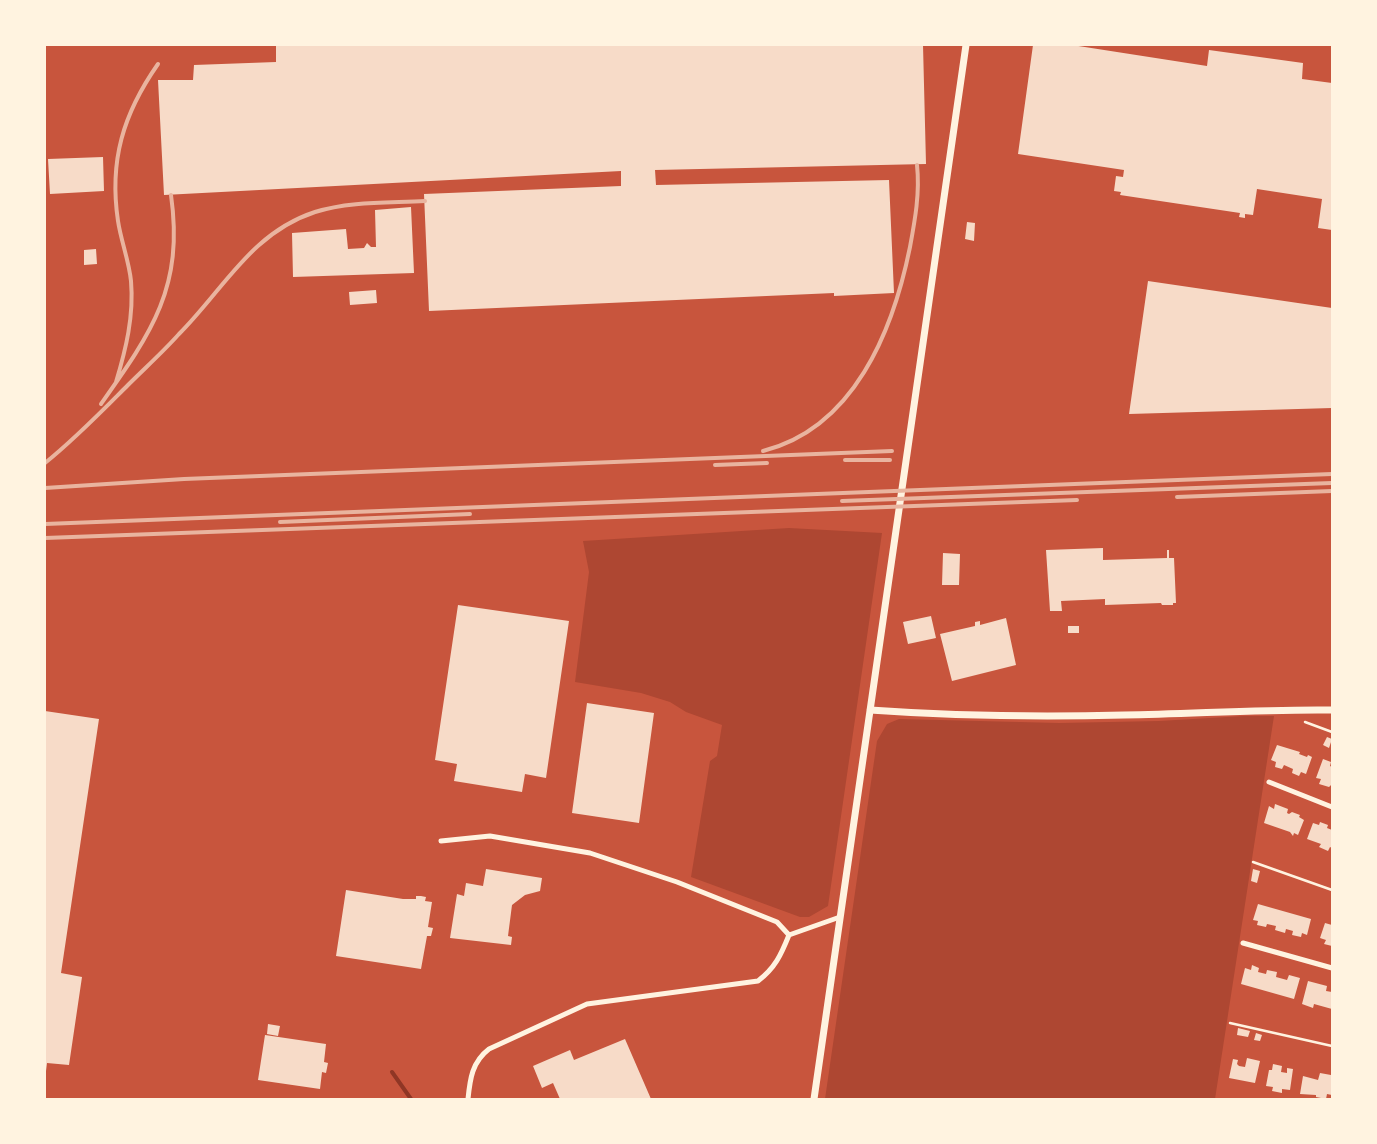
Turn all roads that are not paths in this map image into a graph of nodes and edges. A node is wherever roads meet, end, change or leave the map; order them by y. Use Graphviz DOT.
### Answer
graph roads {
  1 [pos="966,45"];
  2 [pos="870,710"];
  3 [pos="1332,710"];
  4 [pos="1305,722"];
  5 [pos="1332,732"];
  6 [pos="1270,782"];
  7 [pos="1332,807"];
  8 [pos="441,841"];
  9 [pos="1252,862"];
  10 [pos="1332,890"];
  11 [pos="840,917"];
  12 [pos="789,936"];
  13 [pos="1243,943"];
  14 [pos="1332,968"];
  15 [pos="1230,1023"];
  16 [pos="1332,1046"];
  17 [pos="468,1099"];
  18 [pos="814,1099"];
  1 -- 2 [label="street"];
  2 -- 3 [label="street"];
  2 -- 11 [label="street"];
  4 -- 5 [label="lane"];
  6 -- 7 [label="street"];
  8 -- 12 [label="street"];
  9 -- 10 [label="lane"];
  11 -- 12 [label="street"];
  11 -- 18 [label="street"];
  12 -- 17 [label="street"];
  13 -- 14 [label="street"];
  15 -- 16 [label="lane"];
}
